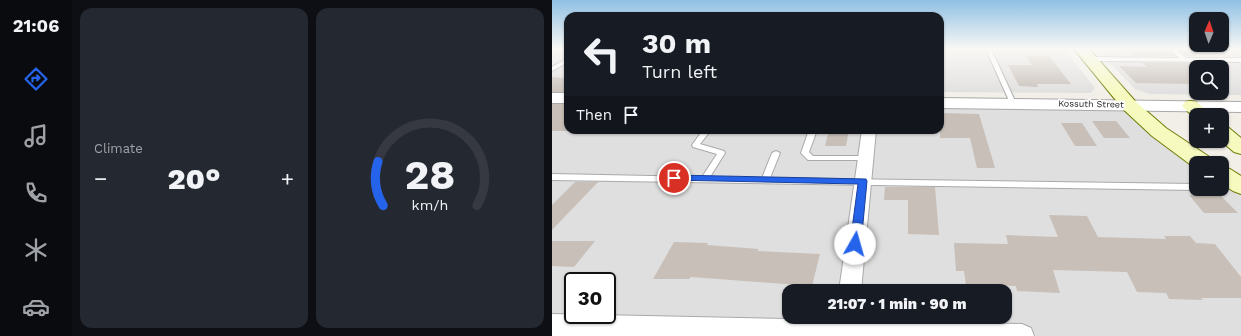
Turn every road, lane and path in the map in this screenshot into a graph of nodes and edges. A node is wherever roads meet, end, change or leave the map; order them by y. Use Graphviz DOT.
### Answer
graph roads {
  1 [pos="995,65"];
  2 [pos="1094,65"];
  3 [pos="944,103"];
  4 [pos="1013,104"];
  5 [pos="1129,105"];
  6 [pos="1229,108"];
  7 [pos="1240,108"];
  8 [pos="1189,109"];
  9 [pos="704,134"];
  10 [pos="812,134"];
  11 [pos="869,134"];
  12 [pos="1229,138"];
  13 [pos="1240,147"];
  14 [pos="776,153"];
  15 [pos="1194,156"];
  16 [pos="866,158"];
  17 [pos="552,176"];
  18 [pos="705,179"];
  19 [pos="765,180"];
  20 [pos="863,181"];
  21 [pos="1189,187"];
  22 [pos="851,284"];
  23 [pos="552,325"];
  24 [pos="846,328"];
  25 [pos="1022,336"];
  1 -- 4 [label="lane"];
  2 -- 5 [label="main road"];
  3 -- 4 [label="street, Kossuth Street"];
  4 -- 5 [label="street, Kossuth Street"];
  5 -- 8 [label="street, Kossuth Street"];
  5 -- 15 [label="main road"];
  6 -- 7 [label="street, Kossuth Street"];
  9 -- 18 [label="lane"];
  10 -- 16 [label="lane"];
  11 -- 16 [label="street"];
  12 -- 13 [label="main road"];
  14 -- 19 [label="lane"];
  16 -- 20 [label="street"];
  17 -- 18 [label="lane"];
  18 -- 19 [label="lane"];
  19 -- 20 [label="lane"];
  20 -- 21 [label="lane"];
  20 -- 22 [label="street"];
  23 -- 24 [label="street"];
  24 -- 25 [label="street"];
}
